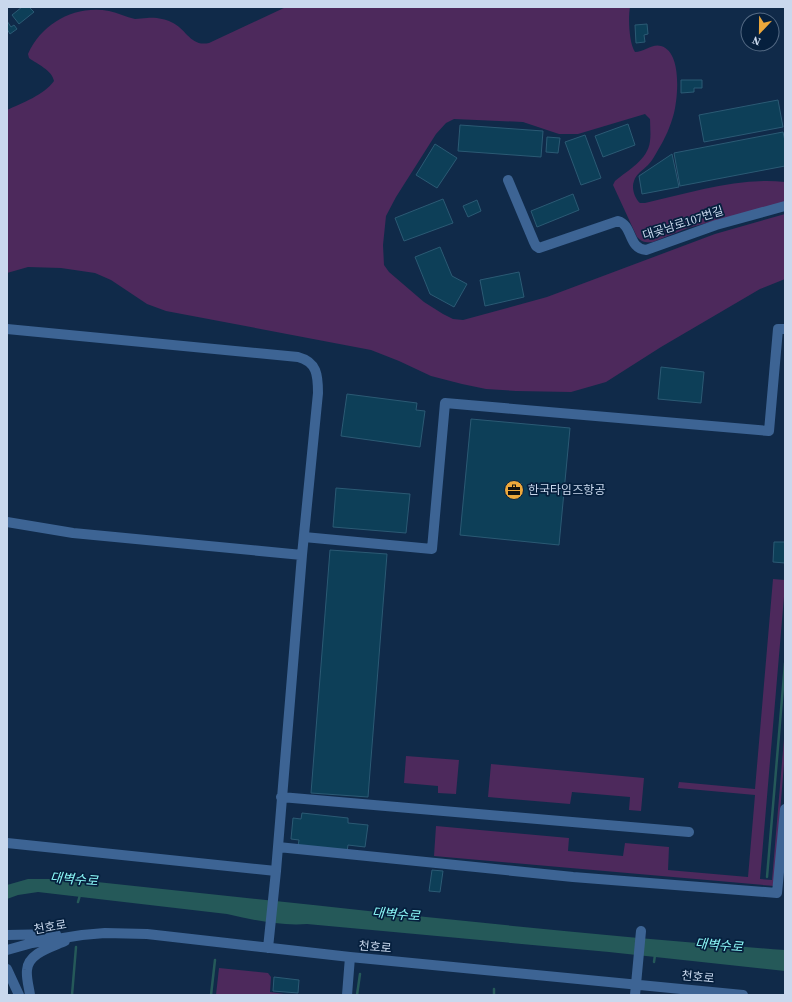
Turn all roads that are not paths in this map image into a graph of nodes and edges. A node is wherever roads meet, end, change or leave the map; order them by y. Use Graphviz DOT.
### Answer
graph roads {
  1 [pos="508,180"];
  2 [pos="785,206"];
  3 [pos="7,329"];
  4 [pos="785,329"];
  5 [pos="7,522"];
  6 [pos="304,537"];
  7 [pos="302,555"];
  8 [pos="281,797"];
  9 [pos="785,809"];
  10 [pos="689,832"];
  11 [pos="7,843"];
  12 [pos="278,847"];
  13 [pos="276,871"];
  14 [pos="641,931"];
  15 [pos="82,934"];
  16 [pos="7,935"];
  17 [pos="268,948"];
  18 [pos="7,950"];
  19 [pos="350,957"];
  20 [pos="7,969"];
  21 [pos="636,984"];
  22 [pos="19,995"];
  23 [pos="30,995"];
  24 [pos="347,995"];
  25 [pos="635,995"];
  26 [pos="743,995"];
  1 -- 2 [label="street, 대곶남로107번길"];
  3 -- 6 [label="street"];
  4 -- 6 [label="street"];
  5 -- 7 [label="street"];
  6 -- 7 [label="street"];
  7 -- 8 [label="street"];
  8 -- 10 [label="street"];
  8 -- 12 [label="street"];
  9 -- 12 [label="street"];
  11 -- 13 [label="street"];
  12 -- 13 [label="street"];
  13 -- 17 [label="street"];
  14 -- 21 [label="street"];
  15 -- 16 [label="street"];
  15 -- 17 [label="street, 천호로"];
  15 -- 18 [label="street, 천호로"];
  15 -- 23 [label="street"];
  17 -- 19 [label="street, 천호로"];
  19 -- 21 [label="street, 천호로"];
  19 -- 24 [label="street"];
  20 -- 22 [label="street"];
  21 -- 25 [label="street"];
  21 -- 26 [label="street, 천호로"];
}
